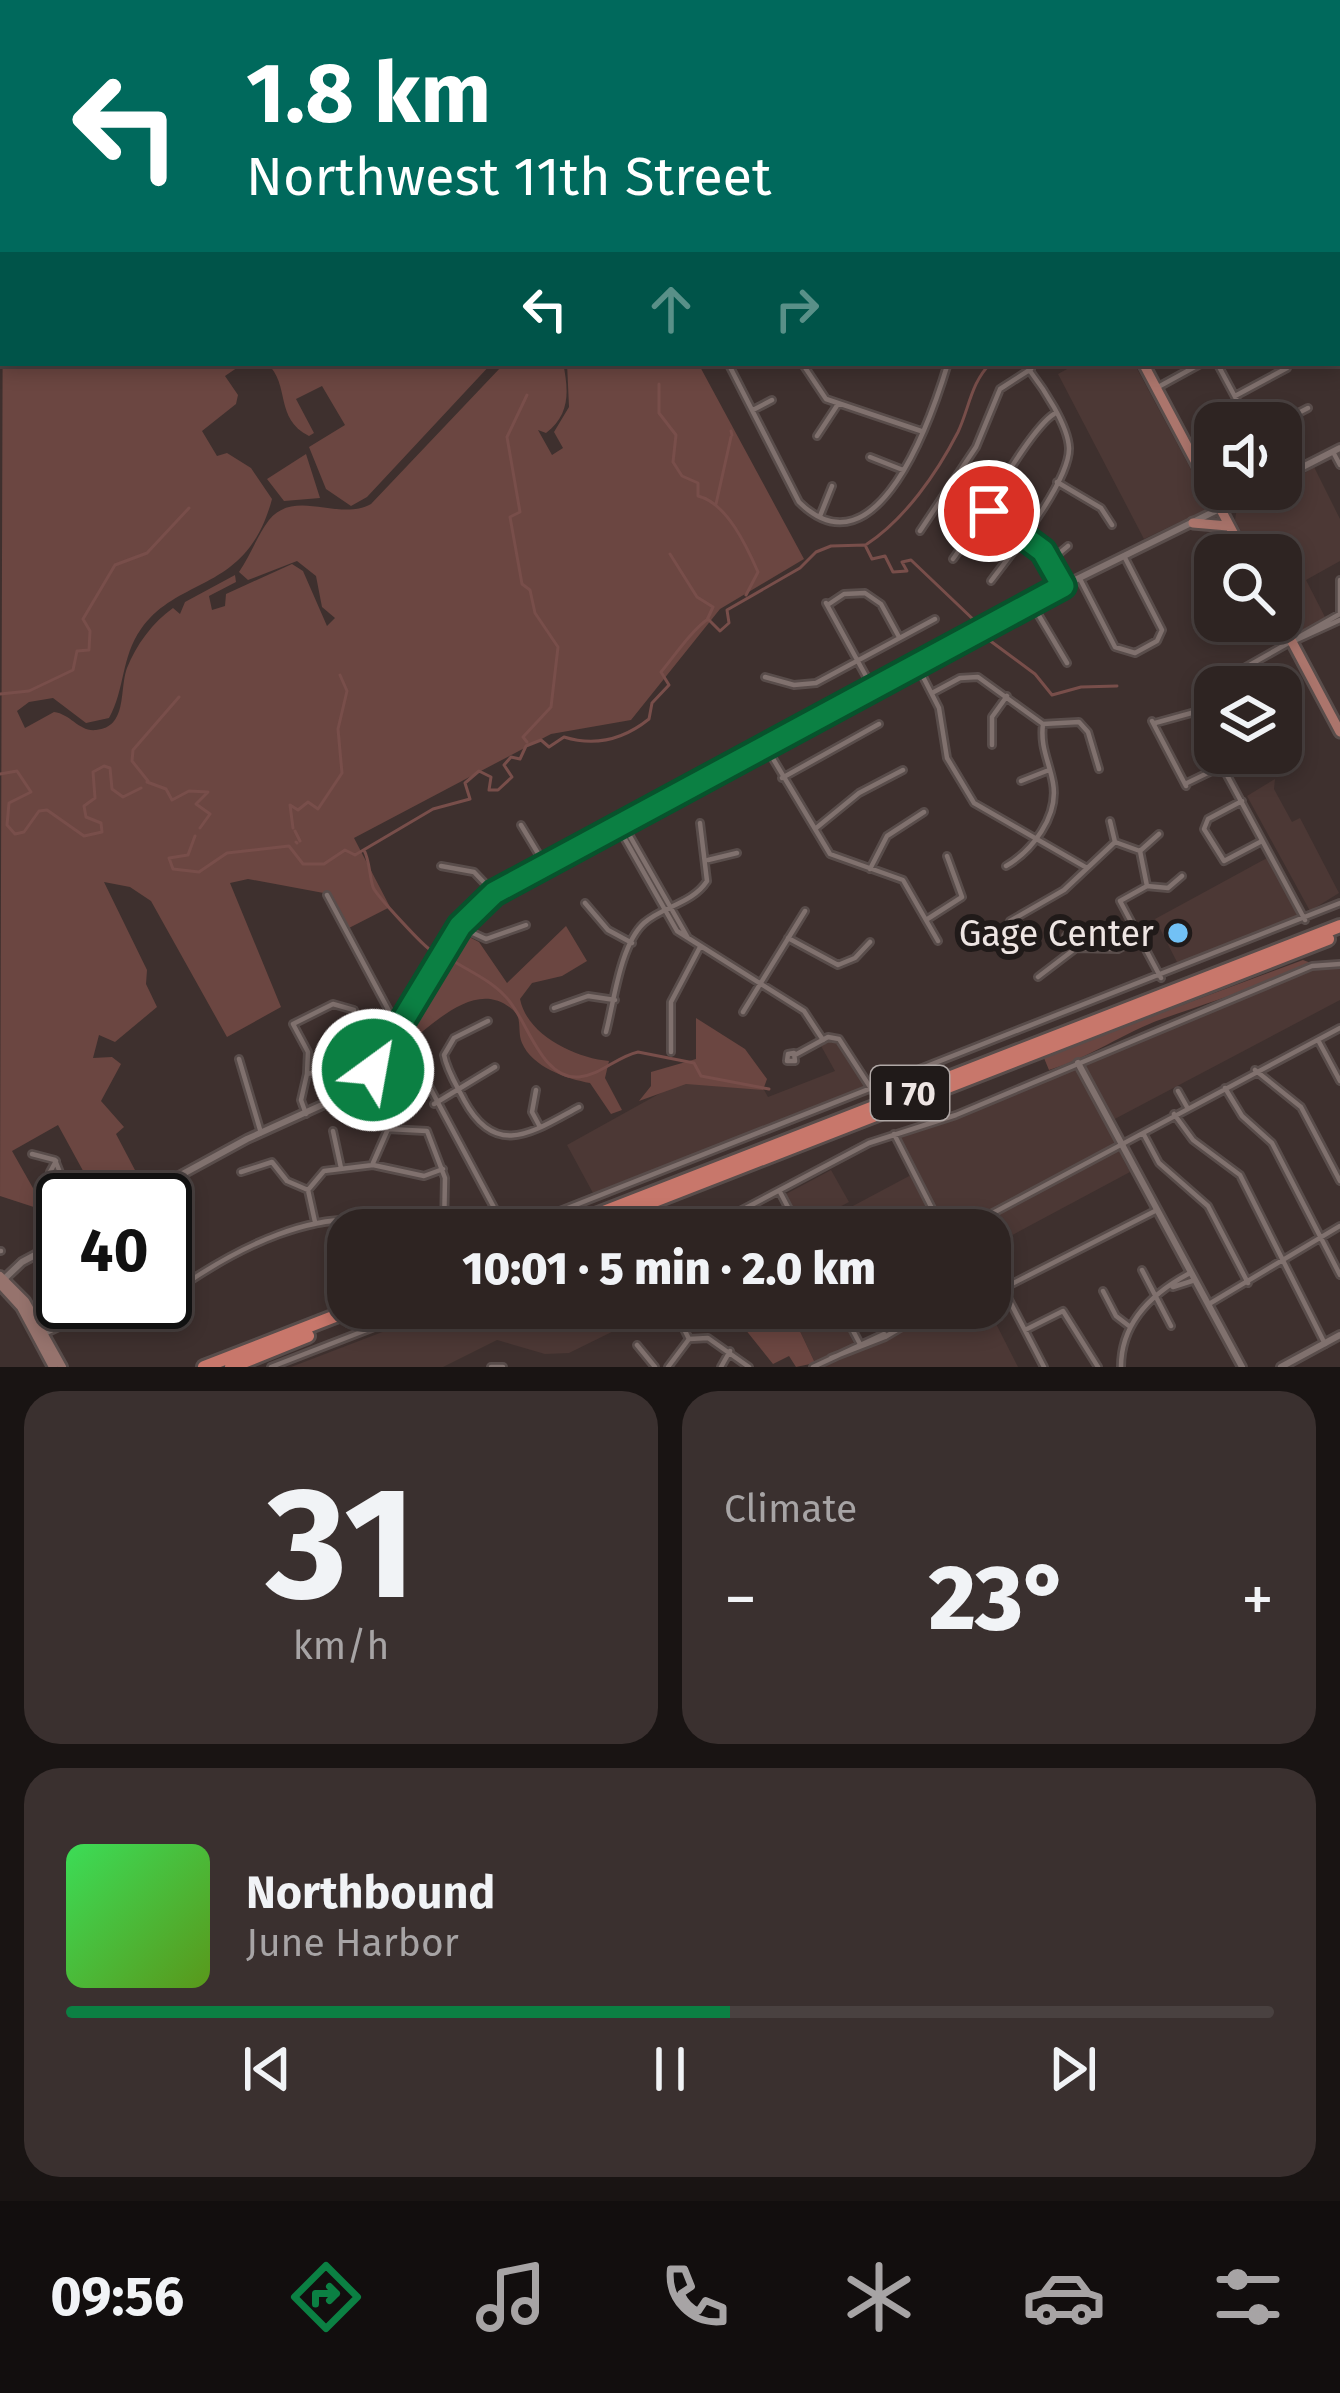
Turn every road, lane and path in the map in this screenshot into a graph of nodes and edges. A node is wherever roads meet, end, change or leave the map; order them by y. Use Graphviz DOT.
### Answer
graph roads {
  1 [pos="730,366"];
  2 [pos="804,366"];
  3 [pos="947,366"];
  4 [pos="1145,366"];
  5 [pos="1196,366"];
  6 [pos="1219,366"];
  7 [pos="1287,368"];
  8 [pos="1156,387"];
  9 [pos="1235,396"];
  10 [pos="772,400"];
  11 [pos="1238,402"];
  12 [pos="838,404"];
  13 [pos="1308,408"];
  14 [pos="753,410"];
  15 [pos="1302,411"];
  16 [pos="1054,414"];
  17 [pos="923,431"];
  18 [pos="817,436"];
  19 [pos="1336,450"];
  20 [pos="870,458"];
  21 [pos="1194,458"];
  22 [pos="1340,465"];
  23 [pos="1302,467"];
  24 [pos="904,470"];
  25 [pos="1055,482"];
  26 [pos="832,486"];
  27 [pos="953,486"];
  28 [pos="1219,510"];
  29 [pos="1222,510"];
  30 [pos="989,511"];
  31 [pos="820,517"];
  32 [pos="1192,523"];
  33 [pos="1112,525"];
  34 [pos="1230,527"];
  35 [pos="920,531"];
  36 [pos="1234,534"];
  37 [pos="1024,537"];
  38 [pos="1068,546"];
  39 [pos="1124,556"];
  40 [pos="953,559"];
  41 [pos="1051,560"];
  42 [pos="1079,579"];
  43 [pos="1340,580"];
  44 [pos="991,581"];
  45 [pos="1063,586"];
  46 [pos="1031,604"];
  47 [pos="1340,616"];
  48 [pos="935,620"];
  49 [pos="1302,637"];
  50 [pos="900,638"];
  51 [pos="1292,642"];
  52 [pos="858,662"];
  53 [pos="1067,663"];
  54 [pos="917,665"];
  55 [pos="1248,666"];
  56 [pos="765,677"];
  57 [pos="873,689"];
  58 [pos="932,693"];
  59 [pos="1007,696"];
  60 [pos="1194,713"];
  61 [pos="879,724"];
  62 [pos="1043,724"];
  63 [pos="1340,732"];
  64 [pos="992,745"];
  65 [pos="766,747"];
  66 [pos="1099,769"];
  67 [pos="903,770"];
  68 [pos="1049,770"];
  69 [pos="1207,774"];
  70 [pos="1227,774"];
  71 [pos="782,778"];
  72 [pos="1021,781"];
  73 [pos="1242,801"];
  74 [pos="924,812"];
  75 [pos="1110,821"];
  76 [pos="700,823"];
  77 [pos="521,825"];
  78 [pos="620,825"];
  79 [pos="815,830"];
  80 [pos="1160,834"];
  81 [pos="1035,840"];
  82 [pos="1114,842"];
  83 [pos="1262,842"];
  84 [pos="1140,851"];
  85 [pos="737,853"];
  86 [pos="947,856"];
  87 [pos="708,860"];
  88 [pos="545,865"];
  89 [pos="441,866"];
  90 [pos="1006,866"];
  91 [pos="871,868"];
  92 [pos="1087,868"];
  93 [pos="1182,876"];
  94 [pos="1147,886"];
  95 [pos="494,893"];
  96 [pos="327,895"];
  97 [pos="586,903"];
  98 [pos="1340,903"];
  99 [pos="666,910"];
  100 [pos="806,911"];
  101 [pos="1340,916"];
  102 [pos="926,920"];
  103 [pos="1010,920"];
  104 [pos="1304,920"];
  105 [pos="526,925"];
  106 [pos="460,926"];
  107 [pos="1340,933"];
  108 [pos="788,938"];
  109 [pos="1139,938"];
  110 [pos="1072,939"];
  111 [pos="870,941"];
  112 [pos="938,941"];
  113 [pos="632,943"];
  114 [pos="700,947"];
  115 [pos="1076,948"];
  116 [pos="1264,955"];
  117 [pos="1340,964"];
  118 [pos="1038,976"];
  119 [pos="1161,978"];
  120 [pos="760,984"];
  121 [pos="615,1000"];
  122 [pos="554,1008"];
  123 [pos="742,1012"];
  124 [pos="488,1021"];
  125 [pos="1340,1028"];
  126 [pos="397,1032"];
  127 [pos="607,1032"];
  128 [pos="823,1040"];
  129 [pos="1318,1040"];
  130 [pos="671,1052"];
  131 [pos="795,1055"];
  132 [pos="239,1059"];
  133 [pos="1078,1064"];
  134 [pos="495,1066"];
  135 [pos="1255,1070"];
  136 [pos="307,1074"];
  137 [pos="1340,1081"];
  138 [pos="1225,1087"];
  139 [pos="536,1090"];
  140 [pos="872,1090"];
  141 [pos="460,1091"];
  142 [pos="1178,1091"];
  143 [pos="434,1104"];
  144 [pos="579,1107"];
  145 [pos="1187,1107"];
  146 [pos="306,1114"];
  147 [pos="1174,1114"];
  148 [pos="540,1127"];
  149 [pos="333,1132"];
  150 [pos="1142,1132"];
  151 [pos="261,1133"];
  152 [pos="893,1133"];
  153 [pos="1119,1143"];
  154 [pos="32,1154"];
  155 [pos="373,1165"];
  156 [pos="341,1168"];
  157 [pos="443,1169"];
  158 [pos="241,1172"];
  159 [pos="62,1173"];
  160 [pos="186,1173"];
  161 [pos="1340,1181"];
  162 [pos="308,1190"];
  163 [pos="780,1192"];
  164 [pos="444,1209"];
  165 [pos="498,1209"];
  166 [pos="563,1209"];
  167 [pos="610,1209"];
  168 [pos="634,1209"];
  169 [pos="746,1209"];
  170 [pos="789,1209"];
  171 [pos="932,1209"];
  172 [pos="999,1209"];
  173 [pos="1155,1211"];
  174 [pos="327,1222"];
  175 [pos="316,1224"];
  176 [pos="1340,1226"];
  177 [pos="1319,1237"];
  178 [pos="36,1257"];
  179 [pos="1283,1264"];
  180 [pos="1142,1270"];
  181 [pos="1340,1275"];
  182 [pos="1194,1276"];
  183 [pos="192,1278"];
  184 [pos="1,1280"];
  185 [pos="1248,1283"];
  186 [pos="1011,1287"];
  187 [pos="1103,1291"];
  188 [pos="1155,1297"];
  189 [pos="1011,1304"];
  190 [pos="1209,1304"];
  191 [pos="327,1319"];
  192 [pos="1130,1326"];
  193 [pos="1171,1326"];
  194 [pos="55,1329"];
  195 [pos="327,1329"];
  196 [pos="369,1329"];
  197 [pos="683,1329"];
  198 [pos="852,1329"];
  199 [pos="897,1329"];
  200 [pos="1025,1330"];
  201 [pos="888,1334"];
  202 [pos="1340,1335"];
  203 [pos="39,1337"];
  204 [pos="688,1339"];
  205 [pos="1325,1343"];
  206 [pos="860,1344"];
  207 [pos="637,1345"];
  208 [pos="730,1351"];
  209 [pos="831,1358"];
  210 [pos="57,1367"];
  211 [pos="205,1367"];
  212 [pos="231,1367"];
  213 [pos="271,1367"];
  214 [pos="491,1367"];
  215 [pos="503,1367"];
  216 [pos="656,1367"];
  217 [pos="668,1367"];
  218 [pos="721,1367"];
  219 [pos="748,1367"];
  220 [pos="813,1367"];
  221 [pos="1044,1367"];
  222 [pos="1098,1367"];
  223 [pos="1121,1367"];
  224 [pos="1242,1367"];
  225 [pos="1281,1367"];
  1 -- 14 [label="street"];
  2 -- 12 [label="street"];
  3 -- 17 [label="street"];
  4 -- 8 [label="main road"];
  5 -- 8 [label="street"];
  6 -- 9 [label="street"];
  7 -- 9 [label="street"];
  8 -- 21 [label="main road"];
  9 -- 11 [label="street"];
  10 -- 14 [label="street"];
  12 -- 17 [label="street"];
  12 -- 18 [label="street"];
  13 -- 15 [label="street"];
  14 -- 31 [label="street"];
  16 -- 25 [label="street"];
  16 -- 27 [label="street"];
  16 -- 30 [label="street"];
  17 -- 24 [label="street"];
  19 -- 22 [label="street"];
  19 -- 23 [label="street"];
  20 -- 24 [label="street"];
  24 -- 31 [label="street"];
  25 -- 33 [label="street"];
  25 -- 37 [label="street"];
  26 -- 31 [label="street"];
  27 -- 30 [label="street"];
  27 -- 35 [label="street"];
  28 -- 32 [label="street"];
  29 -- 34 [label="main road"];
  30 -- 37 [label="street"];
  30 -- 40 [label="street"];
  32 -- 34 [label="main road"];
  32 -- 39 [label="street"];
  34 -- 36 [label="main road"];
  37 -- 41 [label="street"];
  37 -- 44 [label="street"];
  38 -- 41 [label="street"];
  39 -- 42 [label="street"];
  39 -- 42 [label="street"];
  41 -- 45 [label="street"];
  42 -- 45 [label="street"];
  43 -- 47 [label="street"];
  45 -- 46 [label="street"];
  46 -- 53 [label="street"];
  46 -- 54 [label="street"];
  47 -- 49 [label="street"];
  48 -- 50 [label="street"];
  50 -- 52 [label="street"];
  50 -- 52 [label="street"];
  51 -- 55 [label="street"];
  51 -- 63 [label="main road"];
  52 -- 56 [label="street"];
  52 -- 57 [label="street"];
  54 -- 57 [label="street"];
  54 -- 58 [label="street"];
  57 -- 65 [label="street"];
  58 -- 59 [label="street"];
  58 -- 81 [label="street"];
  59 -- 62 [label="street"];
  59 -- 64 [label="street"];
  60 -- 69 [label="street"];
  61 -- 71 [label="street"];
  62 -- 66 [label="street"];
  62 -- 68 [label="street"];
  65 -- 71 [label="street"];
  65 -- 78 [label="street"];
  67 -- 79 [label="street"];
  68 -- 72 [label="street"];
  68 -- 81 [label="street"];
  70 -- 73 [label="street"];
  71 -- 79 [label="street"];
  73 -- 83 [label="street"];
  73 -- 83 [label="street"];
  74 -- 91 [label="street"];
  75 -- 82 [label="street"];
  76 -- 87 [label="street"];
  77 -- 88 [label="street"];
  78 -- 88 [label="street"];
  78 -- 99 [label="street"];
  79 -- 91 [label="street"];
  80 -- 84 [label="street"];
  81 -- 90 [label="street"];
  81 -- 92 [label="street"];
  82 -- 84 [label="street"];
  82 -- 92 [label="street"];
  83 -- 104 [label="street"];
  84 -- 94 [label="street"];
  85 -- 87 [label="street"];
  86 -- 102 [label="street"];
  87 -- 99 [label="street"];
  88 -- 95 [label="street"];
  89 -- 95 [label="street"];
  91 -- 102 [label="street"];
  92 -- 103 [label="street"];
  93 -- 94 [label="street"];
  94 -- 109 [label="street"];
  95 -- 106 [label="street"];
  96 -- 126 [label="street"];
  97 -- 113 [label="street"];
  98 -- 104 [label="street"];
  99 -- 113 [label="street"];
  99 -- 114 [label="street"];
  100 -- 108 [label="street"];
  101 -- 116 [label="highway"];
  102 -- 112 [label="street"];
  104 -- 119 [label="street"];
  105 -- 106 [label="street"];
  106 -- 126 [label="street"];
  107 -- 116 [label="highway, I 70"];
  107 -- 168 [label="highway, I 70"];
  108 -- 111 [label="street"];
  108 -- 120 [label="street"];
  109 -- 115 [label="street"];
  109 -- 119 [label="street"];
  110 -- 115 [label="street"];
  113 -- 121 [label="street"];
  114 -- 120 [label="street"];
  114 -- 130 [label="street"];
  115 -- 118 [label="street"];
  116 -- 167 [label="highway, I 70"];
  117 -- 133 [label="street"];
  119 -- 140 [label="street"];
  120 -- 123 [label="street"];
  120 -- 128 [label="street"];
  121 -- 122 [label="street"];
  121 -- 127 [label="street"];
  124 -- 141 [label="street"];
  125 -- 129 [label="street"];
  126 -- 143 [label="street"];
  126 -- 146 [label="street"];
  128 -- 131 [label="street"];
  128 -- 140 [label="street"];
  129 -- 135 [label="street"];
  129 -- 137 [label="street"];
  132 -- 151 [label="street"];
  133 -- 152 [label="street"];
  133 -- 153 [label="street"];
  134 -- 141 [label="street"];
  135 -- 138 [label="street"];
  135 -- 161 [label="street"];
  136 -- 136 [label="street"];
  136 -- 146 [label="street"];
  138 -- 145 [label="street"];
  138 -- 177 [label="street"];
  139 -- 148 [label="street"];
  140 -- 166 [label="street"];
  141 -- 143 [label="street"];
  141 -- 148 [label="street"];
  142 -- 145 [label="street"];
  143 -- 165 [label="street"];
  144 -- 148 [label="street"];
  145 -- 147 [label="street"];
  146 -- 151 [label="street"];
  147 -- 150 [label="street"];
  147 -- 179 [label="street"];
  149 -- 156 [label="street"];
  150 -- 153 [label="street"];
  150 -- 185 [label="street"];
  151 -- 160 [label="street"];
  152 -- 163 [label="street"];
  152 -- 171 [label="street"];
  153 -- 172 [label="street"];
  153 -- 173 [label="street"];
  154 -- 159 [label="street"];
  155 -- 156 [label="street"];
  155 -- 157 [label="street"];
  155 -- 157 [label="street"];
  156 -- 162 [label="street"];
  157 -- 164 [label="street"];
  158 -- 162 [label="street"];
  162 -- 175 [label="street"];
  163 -- 169 [label="street"];
  163 -- 170 [label="street"];
  173 -- 182 [label="street"];
  173 -- 186 [label="street"];
  174 -- 175 [label="street"];
  175 -- 183 [label="street"];
  176 -- 177 [label="street"];
  177 -- 179 [label="street"];
  177 -- 181 [label="street"];
  178 -- 184 [label="street"];
  179 -- 185 [label="street"];
  179 -- 205 [label="street"];
  180 -- 188 [label="street"];
  182 -- 188 [label="street"];
  182 -- 190 [label="street"];
  184 -- 203 [label="main road"];
  185 -- 190 [label="street"];
  187 -- 192 [label="street"];
  188 -- 192 [label="street"];
  188 -- 193 [label="street"];
  189 -- 200 [label="street"];
  190 -- 224 [label="street"];
  191 -- 211 [label="highway"];
  192 -- 223 [label="street"];
  194 -- 203 [label="street"];
  195 -- 212 [label="highway"];
  196 -- 213 [label="street"];
  197 -- 204 [label="street"];
  198 -- 206 [label="street"];
  199 -- 201 [label="street"];
  200 -- 221 [label="street"];
  200 -- 222 [label="street"];
  201 -- 206 [label="street"];
  201 -- 209 [label="street"];
  202 -- 205 [label="street"];
  203 -- 210 [label="main road"];
  204 -- 208 [label="street"];
  204 -- 217 [label="street"];
  205 -- 225 [label="street"];
  206 -- 209 [label="street"];
  207 -- 216 [label="street"];
  208 -- 218 [label="street"];
  208 -- 219 [label="street"];
  209 -- 220 [label="street"];
  214 -- 215 [label="street"];
}
